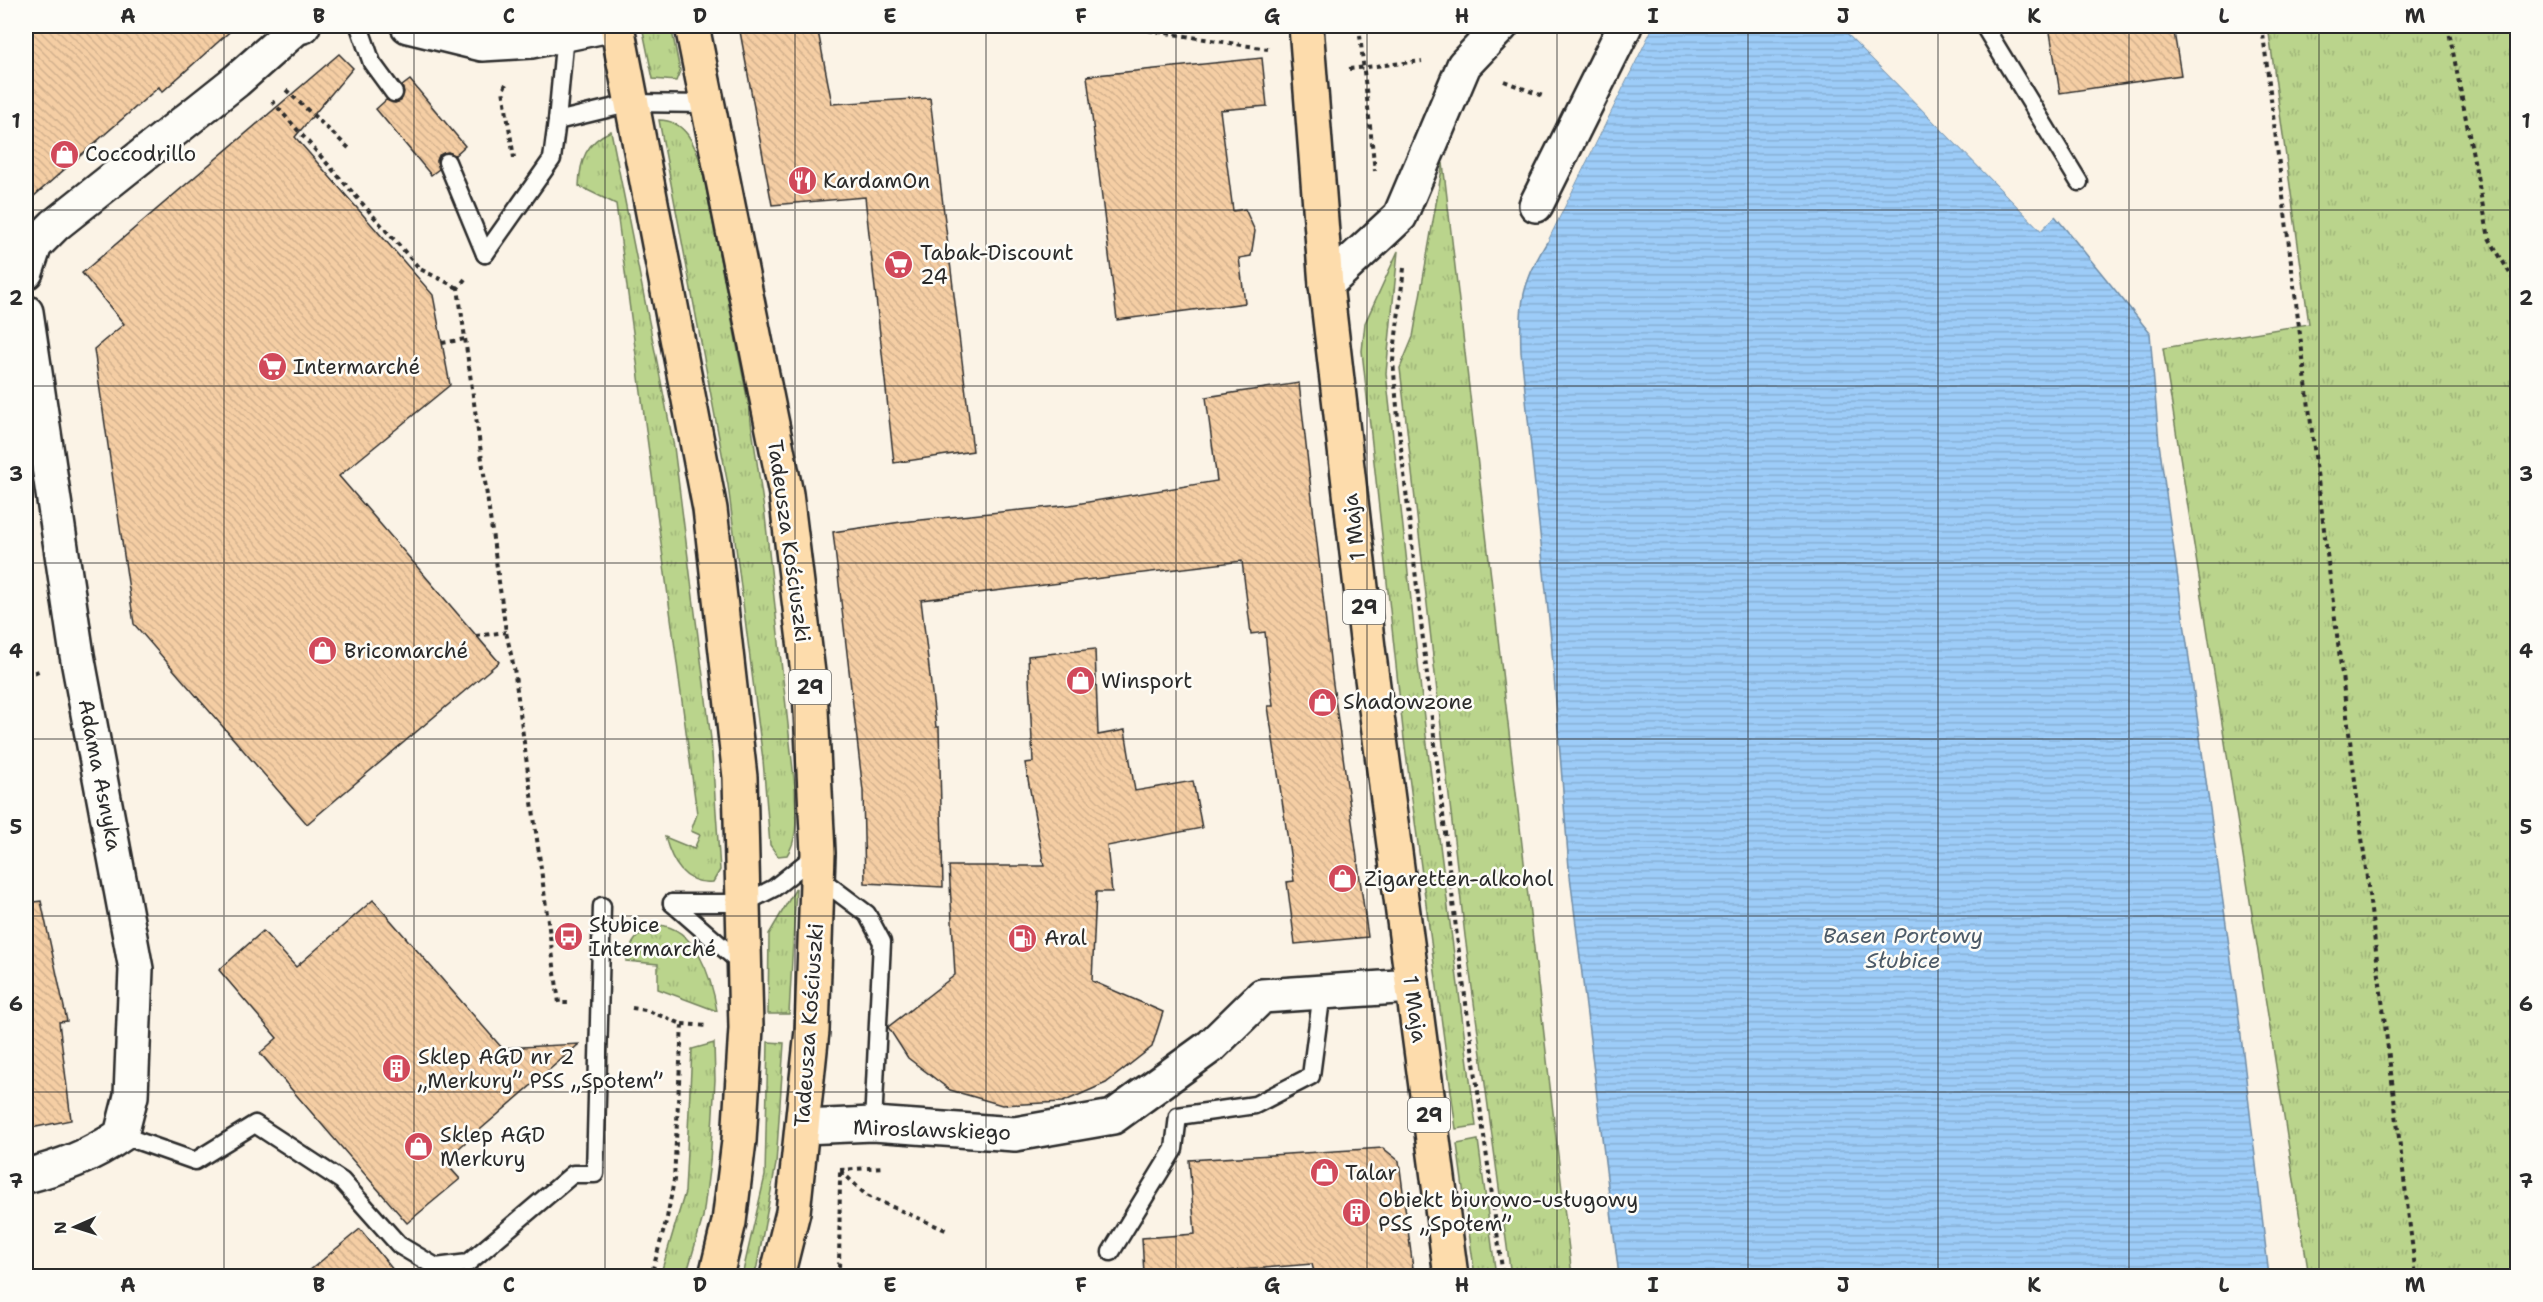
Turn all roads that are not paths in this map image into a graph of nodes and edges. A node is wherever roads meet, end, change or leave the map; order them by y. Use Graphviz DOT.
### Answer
graph roads {
  1 [pos="303,26"];
  2 [pos="359,26"];
  3 [pos="408,26"];
  4 [pos="605,26"];
  5 [pos="617,26"];
  6 [pos="692,26"];
  7 [pos="1501,26"];
  8 [pos="1625,26"];
  9 [pos="1984,26"];
  10 [pos="565,34"];
  11 [pos="1307,36"];
  12 [pos="394,93"];
  13 [pos="632,103"];
  14 [pos="707,104"];
  15 [pos="557,121"];
  16 [pos="447,162"];
  17 [pos="2079,182"];
  18 [pos="1536,205"];
  19 [pos="26,272"];
  20 [pos="1326,285"];
  21 [pos="26,312"];
  22 [pos="818,865"];
  23 [pos="745,903"];
  24 [pos="602,906"];
  25 [pos="744,966"];
  26 [pos="1412,986"];
  27 [pos="1322,992"];
  28 [pos="873,1124"];
  29 [pos="802,1127"];
  30 [pos="121,1135"];
  31 [pos="26,1176"];
  32 [pos="1111,1252"];
  33 [pos="716,1276"];
  34 [pos="777,1276"];
  35 [pos="1451,1276"];
  1 -- 19 [label="street"];
  2 -- 12 [label="lane"];
  3 -- 10 [label="street"];
  4 -- 10 [label="street"];
  5 -- 13 [label="main road"];
  6 -- 14 [label="main road, Tadeusza Kościuszki / 29"];
  7 -- 20 [label="street"];
  8 -- 18 [label="street"];
  9 -- 17 [label="lane"];
  10 -- 15 [label="lane"];
  11 -- 20 [label="main road, 1 Maja / 29"];
  13 -- 14 [label="lane"];
  13 -- 15 [label="lane"];
  13 -- 23 [label="main road"];
  14 -- 22 [label="main road, Tadeusza Kościuszki / 29"];
  15 -- 16 [label="lane"];
  20 -- 26 [label="main road, 1 Maja / 29"];
  21 -- 30 [label="street, Adama Asnyka"];
  22 -- 23 [label="lane"];
  22 -- 28 [label="lane"];
  22 -- 29 [label="main road, Tadeusza Kościuszki / 29"];
  23 -- 25 [label="main road"];
  23 -- 25 [label="lane"];
  24 -- 30 [label="lane"];
  25 -- 33 [label="main road"];
  26 -- 27 [label="street, Miroslawskiego"];
  26 -- 35 [label="main road, 1 Maja / 29"];
  27 -- 28 [label="street, Miroslawskiego"];
  27 -- 32 [label="lane"];
  28 -- 29 [label="street, Miroslawskiego"];
  29 -- 34 [label="main road, Tadeusza Kościuszki / 29"];
  30 -- 31 [label="street"];
}
